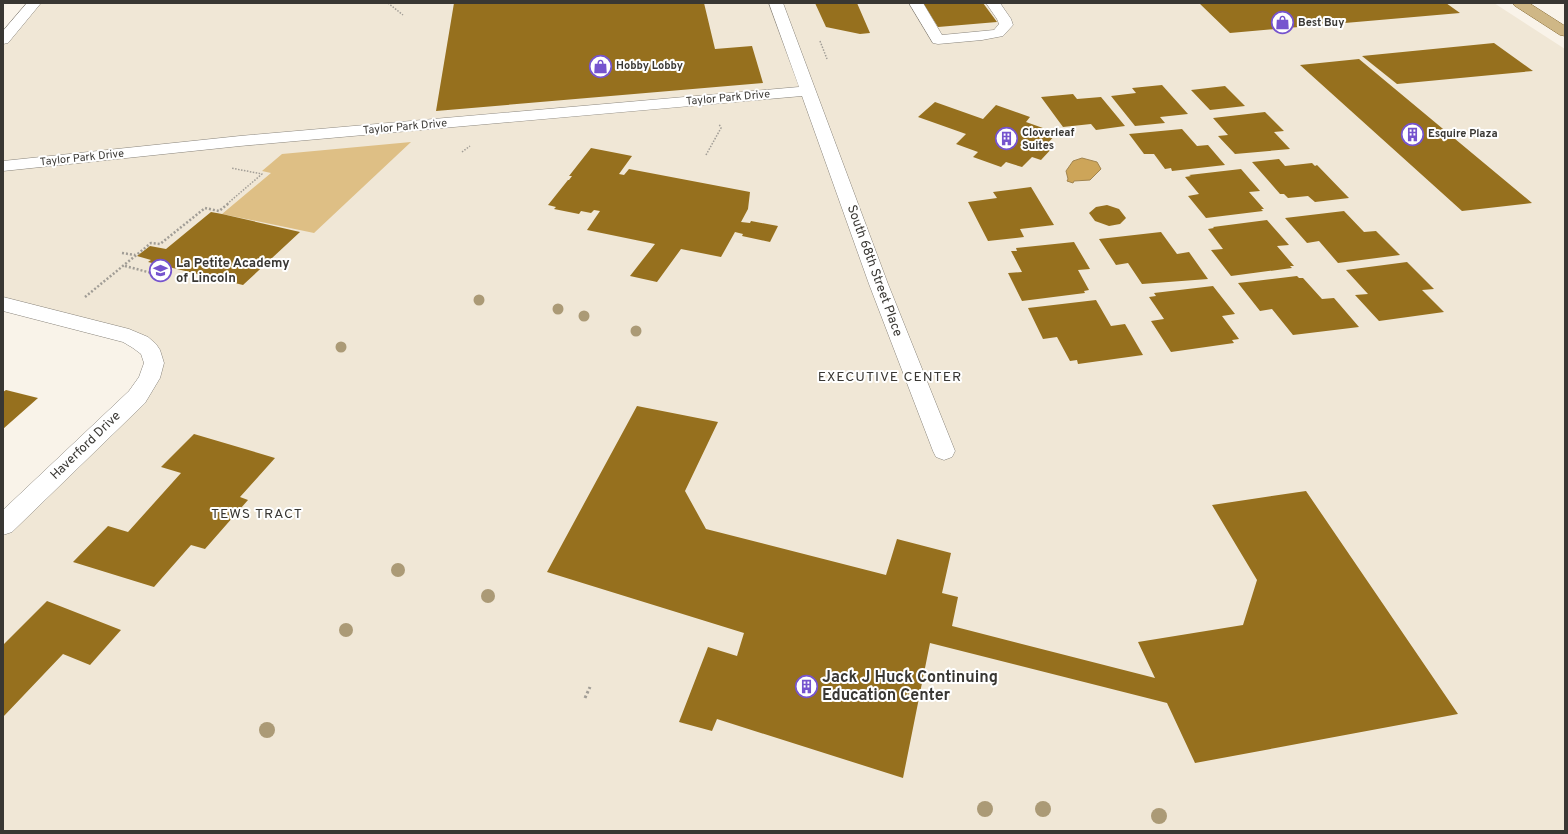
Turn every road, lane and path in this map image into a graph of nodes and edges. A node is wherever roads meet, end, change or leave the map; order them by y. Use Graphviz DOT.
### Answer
graph roads {
  1 [pos="34,3"];
  2 [pos="388,3"];
  3 [pos="776,3"];
  4 [pos="916,3"];
  5 [pos="993,3"];
  6 [pos="1520,3"];
  7 [pos="402,15"];
  8 [pos="1565,32"];
  9 [pos="3,40"];
  10 [pos="820,41"];
  11 [pos="827,59"];
  12 [pos="807,91"];
  13 [pos="719,122"];
  14 [pos="706,155"];
  15 [pos="3,166"];
  16 [pos="228,168"];
  17 [pos="122,253"];
  18 [pos="136,255"];
  19 [pos="124,265"];
  20 [pos="159,275"];
  21 [pos="85,297"];
  22 [pos="3,304"];
  23 [pos="944,451"];
  24 [pos="3,525"];
  25 [pos="590,687"];
  26 [pos="585,698"];
  1 -- 9 [label="street"];
  2 -- 7 [label="path"];
  3 -- 12 [label="street, South 68th Street Place"];
  4 -- 5 [label="street"];
  6 -- 8 [label="main road"];
  10 -- 11 [label="path"];
  12 -- 15 [label="street, Taylor Park Drive"];
  12 -- 23 [label="street, South 68th Street Place"];
  13 -- 14 [label="path"];
  16 -- 18 [label="path"];
  17 -- 18 [label="path"];
  18 -- 19 [label="path"];
  19 -- 20 [label="path"];
  19 -- 21 [label="path"];
  22 -- 24 [label="street, Haverford Drive"];
  25 -- 26 [label="path"];
}
